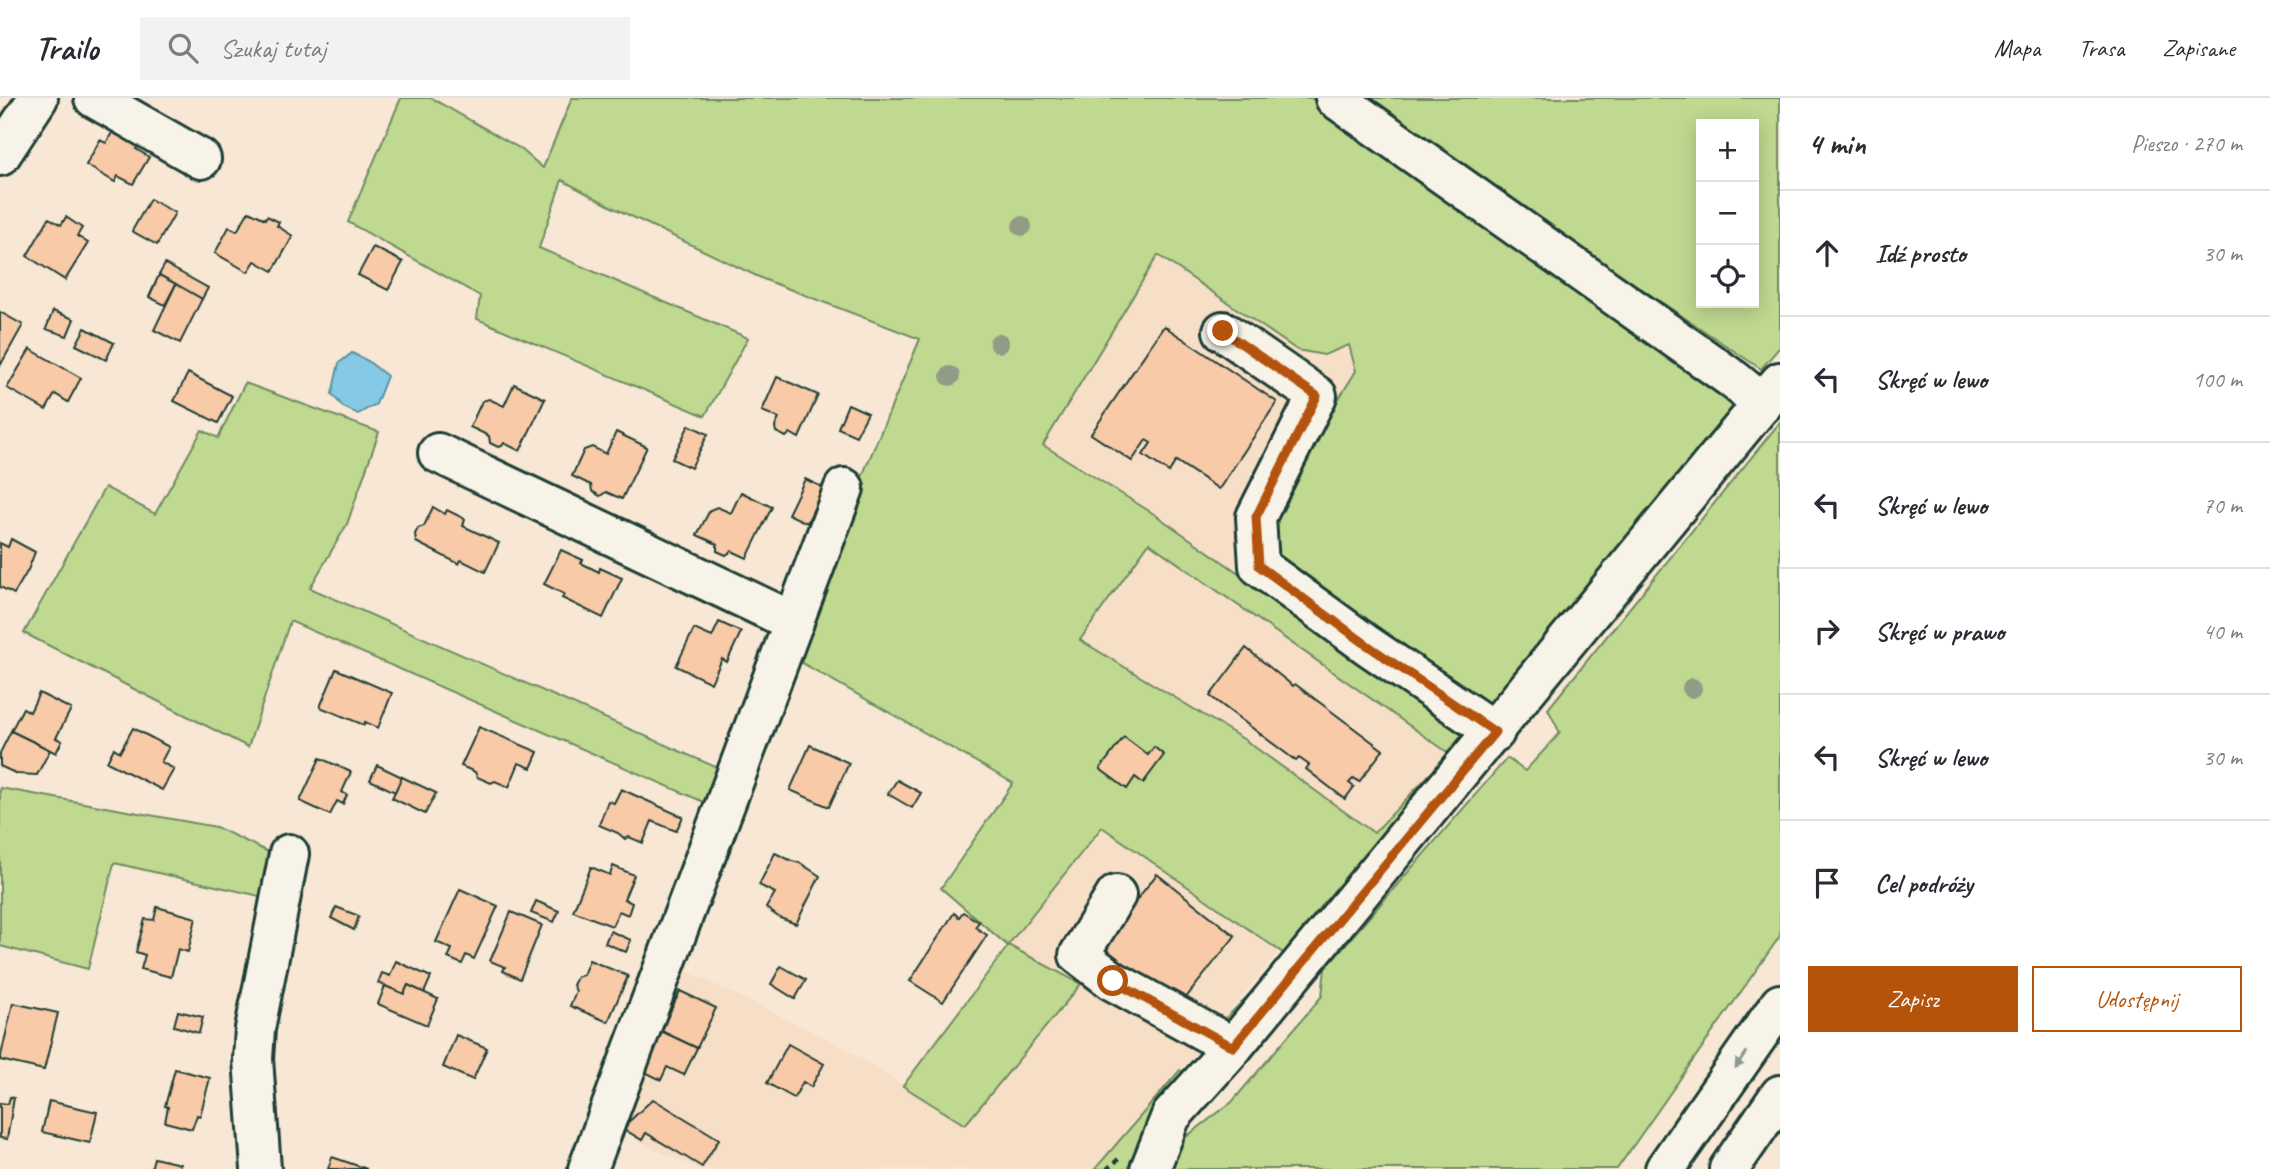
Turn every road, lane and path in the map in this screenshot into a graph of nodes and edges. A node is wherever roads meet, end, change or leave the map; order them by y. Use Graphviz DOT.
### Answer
graph roads {
  1 [pos="38,98"];
  2 [pos="94,98"];
  3 [pos="1335,98"];
  4 [pos="0,156"];
  5 [pos="201,159"];
  6 [pos="1223,331"];
  7 [pos="1771,393"];
  8 [pos="439,453"];
  9 [pos="844,488"];
  10 [pos="794,622"];
  11 [pos="1495,732"];
  12 [pos="289,853"];
  13 [pos="1116,895"];
  14 [pos="1780,1004"];
  15 [pos="1233,1047"];
  16 [pos="1780,1096"];
  17 [pos="261,1169"];
  18 [pos="588,1169"];
  19 [pos="1150,1169"];
  20 [pos="1665,1169"];
  21 [pos="1729,1169"];
  1 -- 4 [label="main road"];
  2 -- 5 [label="main road"];
  3 -- 7 [label="main road"];
  6 -- 11 [label="main road"];
  7 -- 11 [label="main road"];
  8 -- 10 [label="main road"];
  9 -- 10 [label="main road"];
  10 -- 18 [label="main road"];
  11 -- 15 [label="main road"];
  12 -- 17 [label="main road"];
  13 -- 15 [label="main road"];
  14 -- 20 [label="main road, one-way"];
  15 -- 19 [label="main road"];
  16 -- 21 [label="main road"];
}
